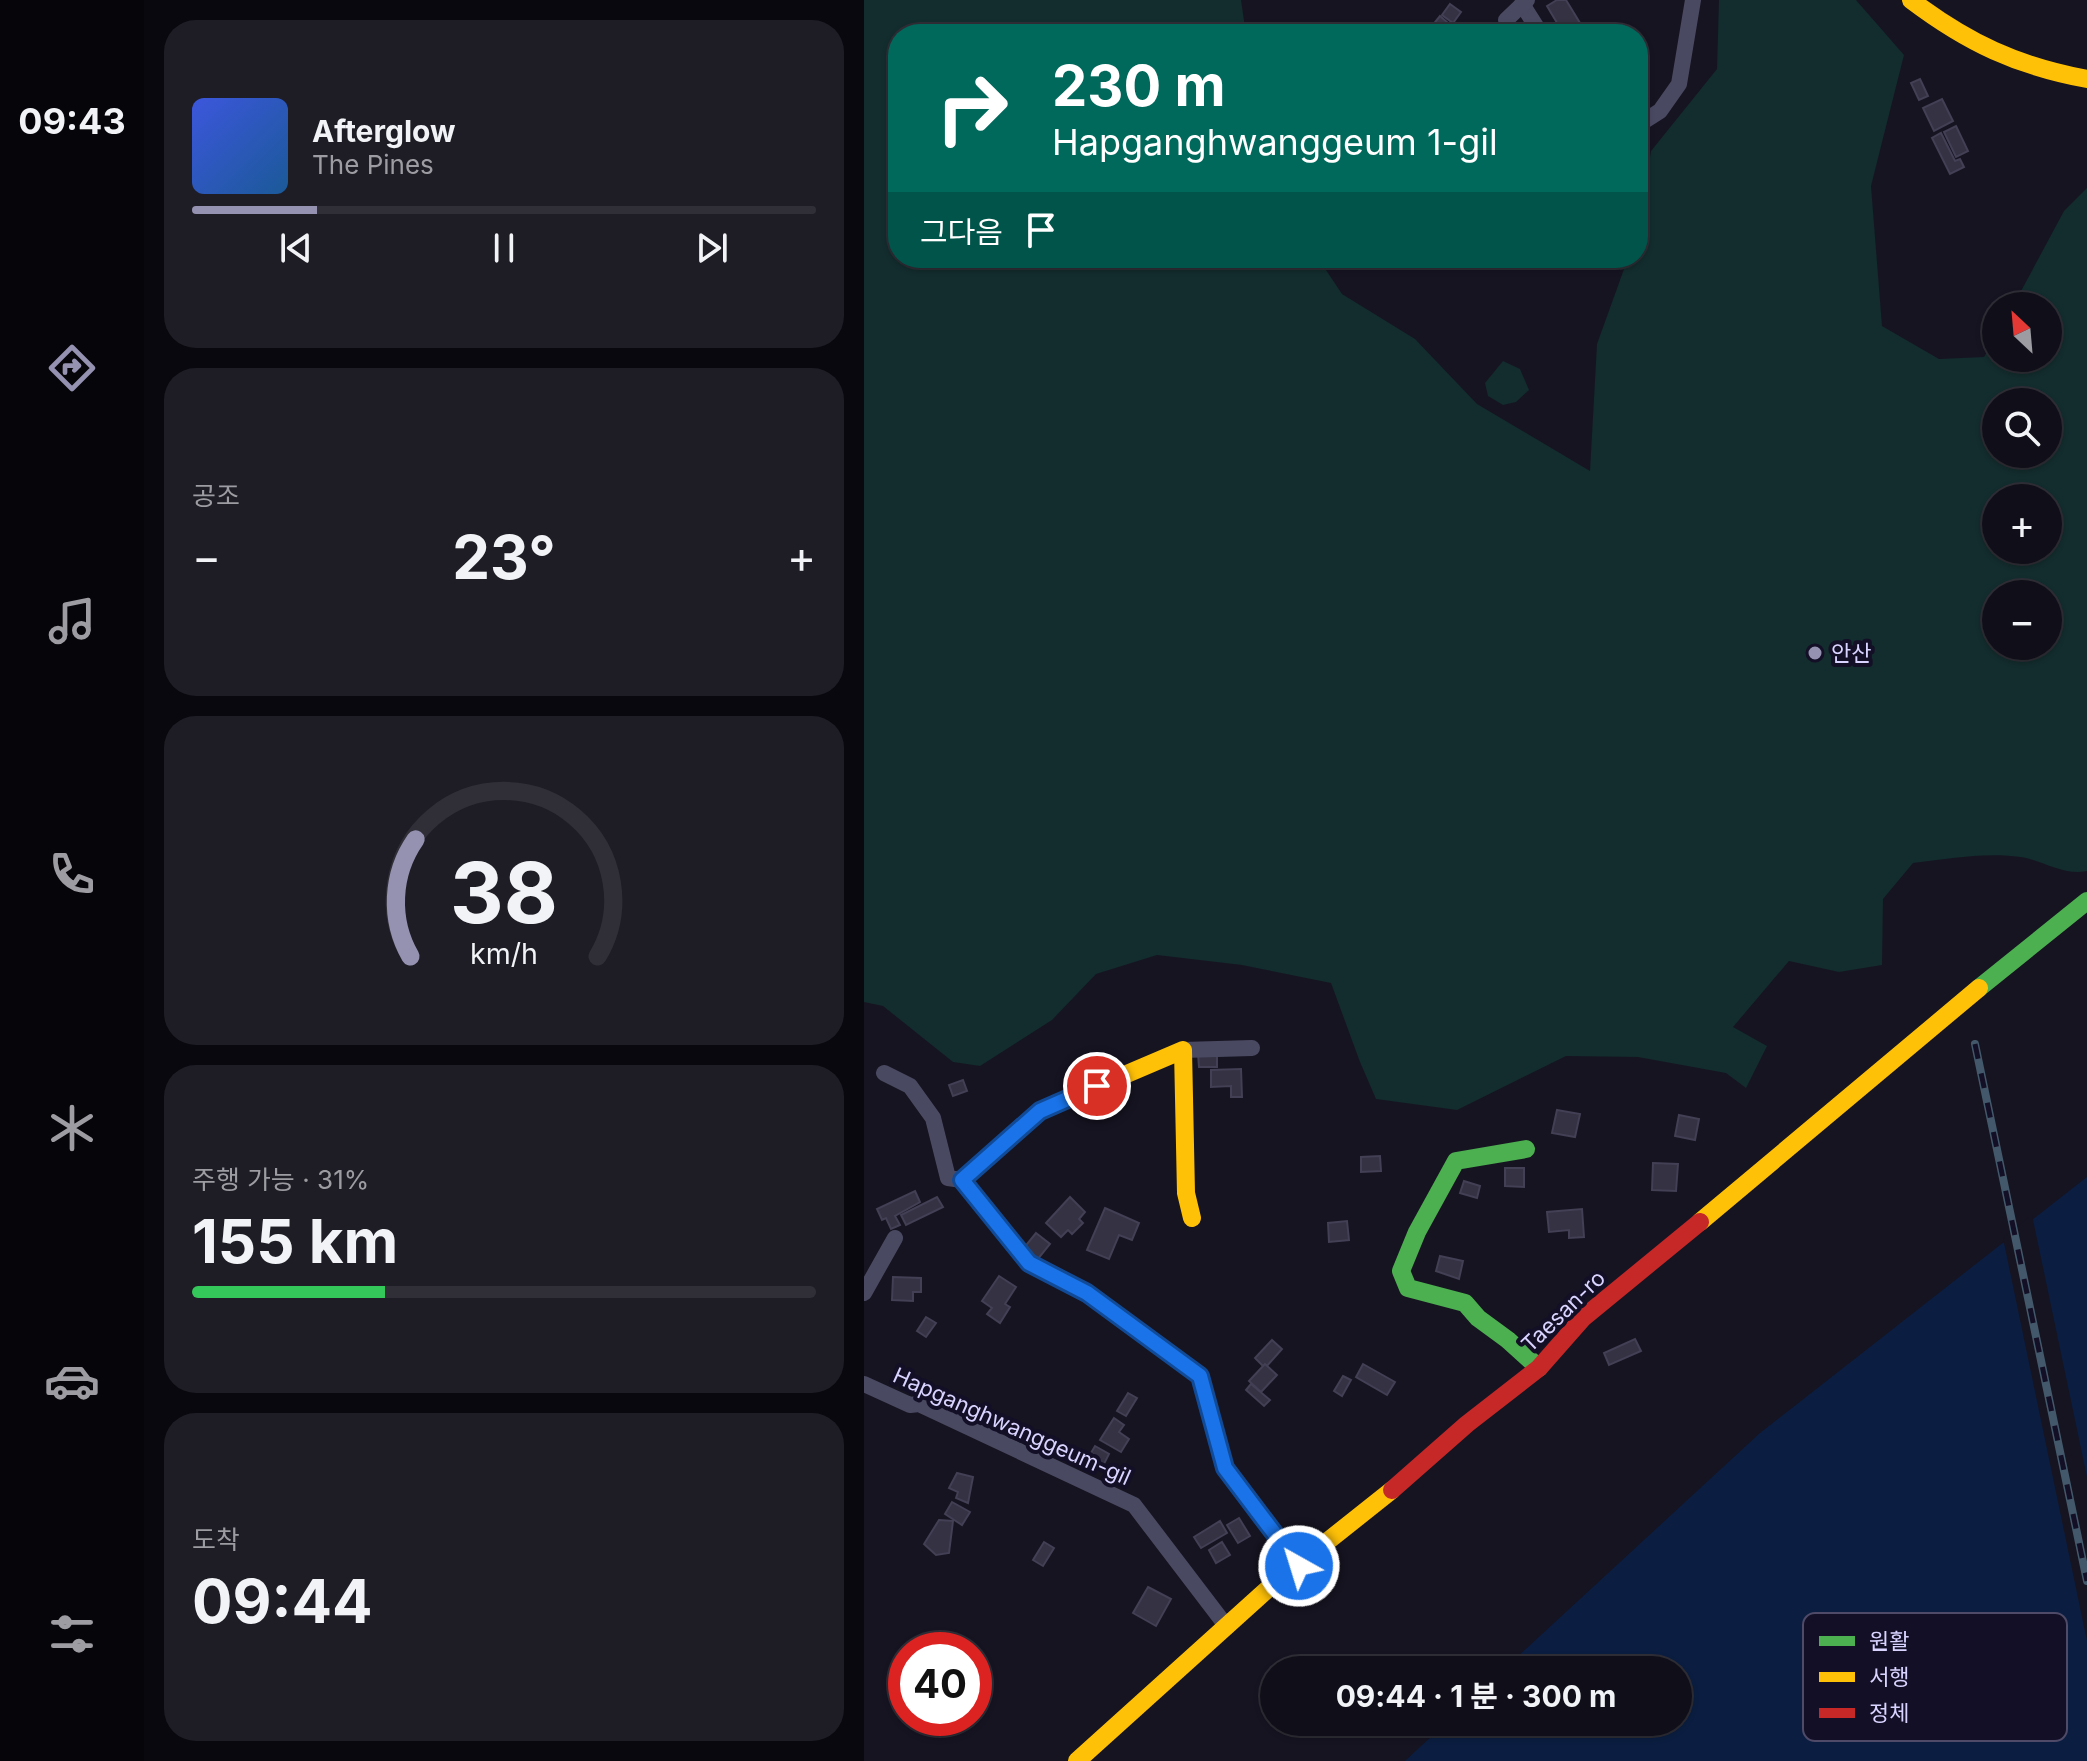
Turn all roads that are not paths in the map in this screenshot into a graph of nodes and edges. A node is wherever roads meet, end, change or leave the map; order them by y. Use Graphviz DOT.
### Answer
graph roads {
  1 [pos="1693,0"];
  2 [pos="1911,0"];
  3 [pos="1525,2"];
  4 [pos="1506,20"];
  5 [pos="1536,24"];
  6 [pos="2087,79"];
  7 [pos="1648,119"];
  8 [pos="2087,901"];
  9 [pos="1252,1048"];
  10 [pos="1183,1050"];
  11 [pos="884,1073"];
  12 [pos="1526,1149"];
  13 [pos="962,1180"];
  14 [pos="1192,1218"];
  15 [pos="895,1238"];
  16 [pos="864,1293"];
  17 [pos="1539,1368"];
  18 [pos="864,1384"];
  19 [pos="1299,1566"];
  20 [pos="1227,1627"];
  21 [pos="1077,1761"];
  1 -- 7 [label="street"];
  2 -- 6 [label="street"];
  3 -- 4 [label="street"];
  3 -- 5 [label="street"];
  8 -- 17 [label="street, Taesan-ro"];
  9 -- 10 [label="street"];
  10 -- 13 [label="street"];
  10 -- 14 [label="street"];
  11 -- 13 [label="street"];
  12 -- 17 [label="street"];
  13 -- 19 [label="street"];
  15 -- 16 [label="street"];
  17 -- 19 [label="street, Taesan-ro"];
  18 -- 20 [label="street, Hapganghwanggeum-gil"];
  19 -- 20 [label="street, Taesan-ro"];
  20 -- 21 [label="street, Taesan-ro"];
}
